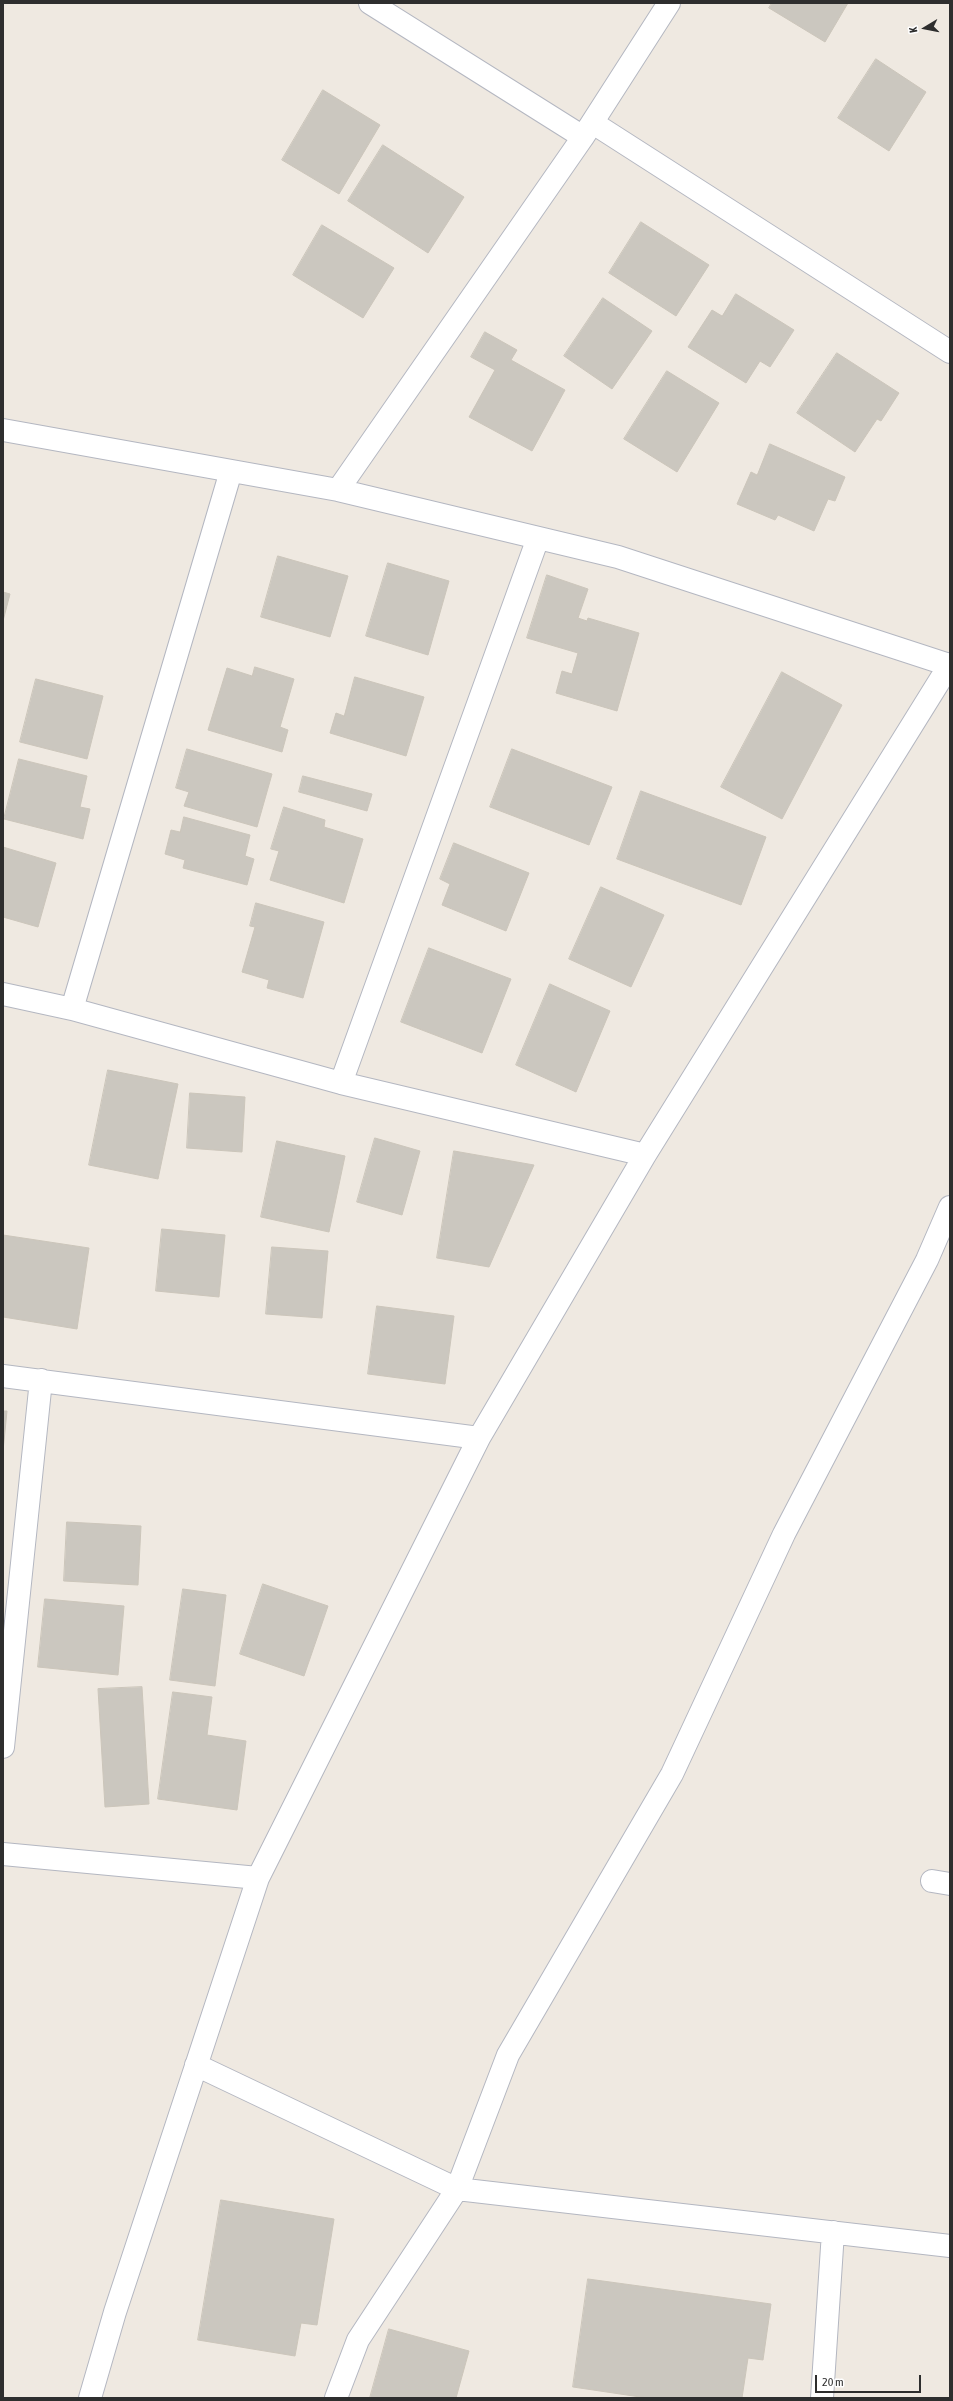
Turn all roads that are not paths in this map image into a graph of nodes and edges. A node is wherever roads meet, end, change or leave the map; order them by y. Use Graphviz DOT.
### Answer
graph roads {
  1 [pos="370,3"];
  2 [pos="669,3"];
  3 [pos="588,130"];
  4 [pos="950,352"];
  5 [pos="3,430"];
  6 [pos="231,471"];
  7 [pos="338,490"];
  8 [pos="538,538"];
  9 [pos="950,665"];
  10 [pos="3,994"];
  11 [pos="72,1009"];
  12 [pos="341,1082"];
  13 [pos="645,1155"];
  14 [pos="950,1207"];
  15 [pos="3,1376"];
  16 [pos="41,1380"];
  17 [pos="479,1438"];
  18 [pos="3,1747"];
  19 [pos="3,1854"];
  20 [pos="258,1878"];
  21 [pos="196,2065"];
  22 [pos="457,2189"];
  23 [pos="833,2232"];
  24 [pos="950,2246"];
  25 [pos="90,2398"];
  26 [pos="336,2398"];
  27 [pos="822,2398"];
  1 -- 3 [label="street"];
  2 -- 3 [label="street"];
  3 -- 4 [label="street"];
  3 -- 7 [label="street"];
  5 -- 6 [label="street"];
  6 -- 7 [label="street"];
  6 -- 11 [label="street"];
  7 -- 8 [label="street"];
  8 -- 9 [label="street"];
  8 -- 12 [label="street"];
  9 -- 13 [label="street"];
  10 -- 11 [label="street"];
  11 -- 12 [label="street"];
  12 -- 13 [label="street"];
  13 -- 17 [label="street"];
  14 -- 22 [label="street"];
  15 -- 16 [label="street"];
  16 -- 17 [label="street"];
  16 -- 18 [label="street"];
  17 -- 20 [label="street"];
  19 -- 20 [label="street"];
  20 -- 21 [label="street"];
  21 -- 22 [label="street"];
  21 -- 25 [label="street"];
  22 -- 23 [label="street"];
  22 -- 26 [label="street"];
  23 -- 24 [label="street"];
  23 -- 27 [label="street"];
}
